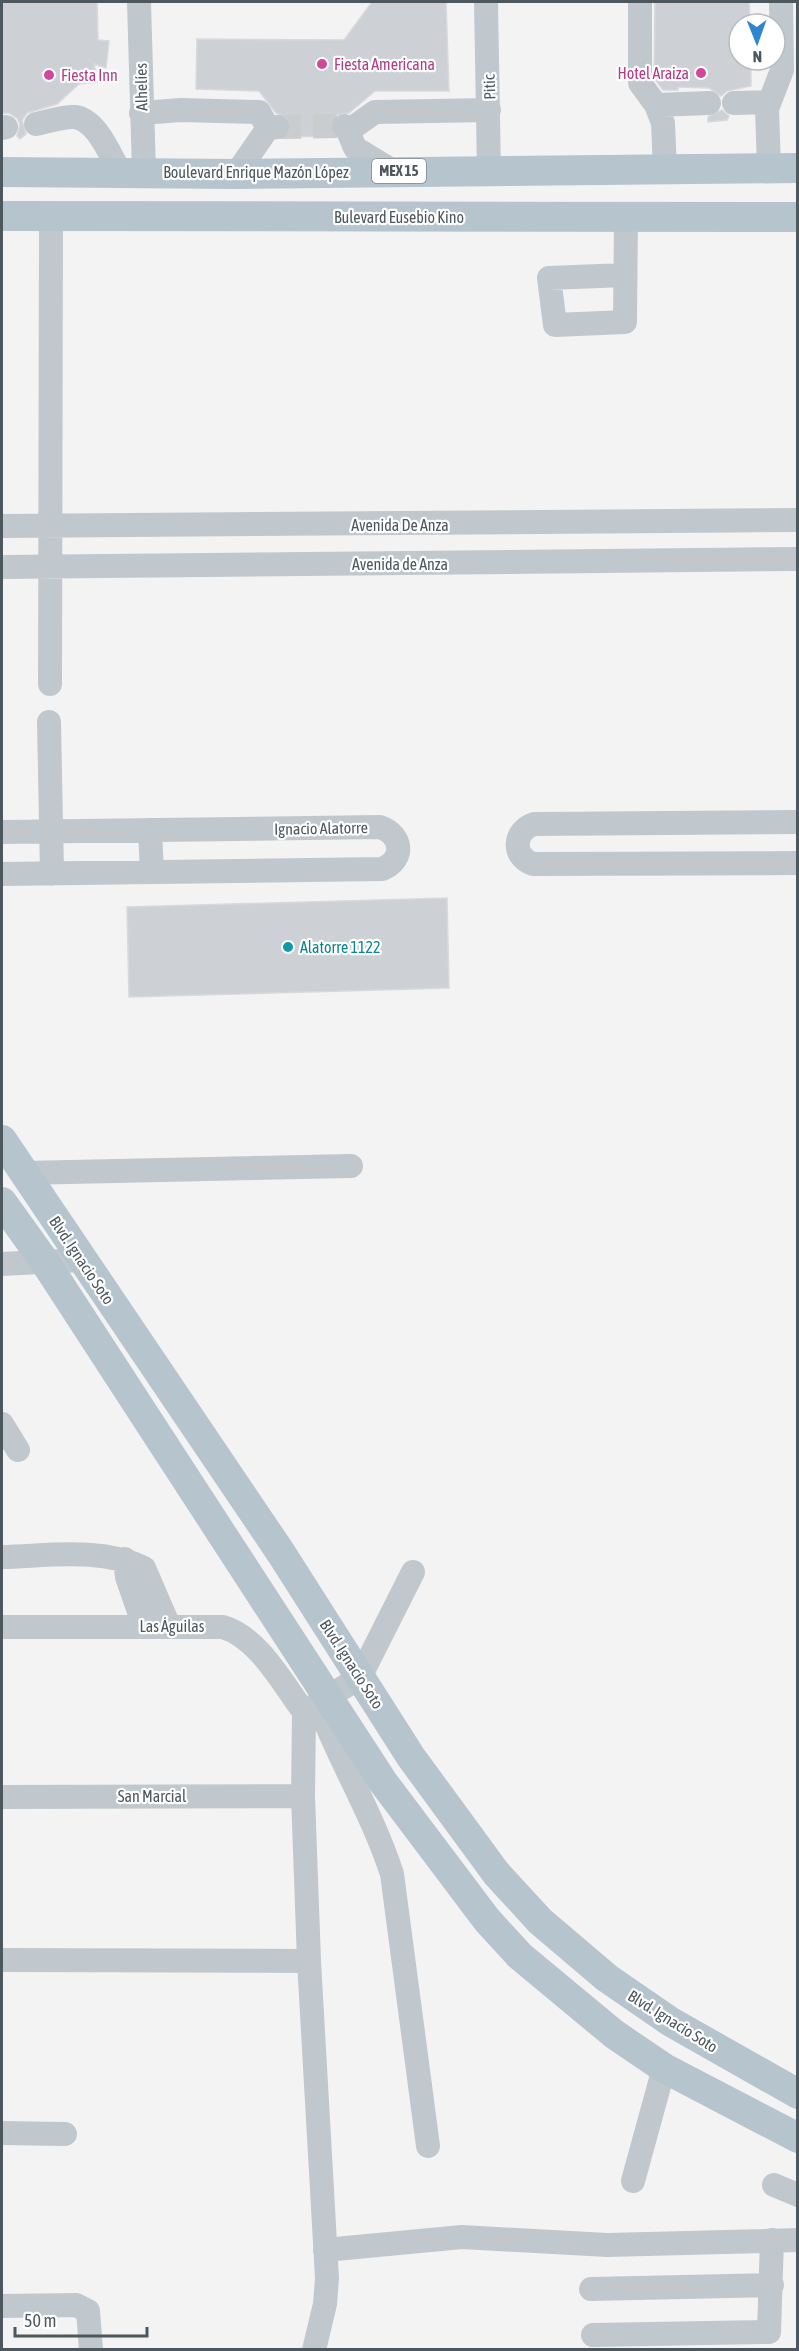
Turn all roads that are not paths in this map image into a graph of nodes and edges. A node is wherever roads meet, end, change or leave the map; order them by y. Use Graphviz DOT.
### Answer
graph roads {
  1 [pos="139,2"];
  2 [pos="486,2"];
  3 [pos="640,2"];
  4 [pos="781,2"];
  5 [pos="770,102"];
  6 [pos="709,103"];
  7 [pos="734,103"];
  8 [pos="656,105"];
  9 [pos="489,110"];
  10 [pos="141,113"];
  11 [pos="36,124"];
  12 [pos="783,168"];
  13 [pos="665,169"];
  14 [pos="393,171"];
  15 [pos="2,172"];
  16 [pos="132,172"];
  17 [pos="489,172"];
  18 [pos="236,174"];
  19 [pos="2,216"];
  20 [pos="51,216"];
  21 [pos="626,217"];
  22 [pos="798,217"];
  23 [pos="625,275"];
  24 [pos="798,520"];
  25 [pos="484,524"];
  26 [pos="52,525"];
  27 [pos="2,526"];
  28 [pos="798,559"];
  29 [pos="486,563"];
  30 [pos="2,567"];
  31 [pos="51,567"];
  32 [pos="50,684"];
  33 [pos="49,722"];
  34 [pos="798,822"];
  35 [pos="150,830"];
  36 [pos="51,831"];
  37 [pos="2,832"];
  38 [pos="798,863"];
  39 [pos="152,872"];
  40 [pos="52,873"];
  41 [pos="2,874"];
  42 [pos="2,1140"];
  43 [pos="351,1166"];
  44 [pos="22,1173"];
  45 [pos="2,1202"];
  46 [pos="82,1260"];
  47 [pos="45,1262"];
  48 [pos="2,1264"];
  49 [pos="2,1424"];
  50 [pos="18,1450"];
  51 [pos="2,1557"];
  52 [pos="125,1559"];
  53 [pos="412,1572"];
  54 [pos="144,1626"];
  55 [pos="169,1626"];
  56 [pos="2,1627"];
  57 [pos="360,1677"];
  58 [pos="317,1705"];
  59 [pos="303,1796"];
  60 [pos="2,1797"];
  61 [pos="2,1960"];
  62 [pos="309,1961"];
  63 [pos="664,2068"];
  64 [pos="786,2088"];
  65 [pos="759,2117"];
  66 [pos="2,2133"];
  67 [pos="65,2134"];
  68 [pos="798,2138"];
  69 [pos="429,2146"];
  70 [pos="633,2181"];
  71 [pos="774,2185"];
  72 [pos="798,2195"];
  73 [pos="772,2240"];
  74 [pos="798,2240"];
  75 [pos="325,2250"];
  76 [pos="772,2285"];
  77 [pos="591,2289"];
  78 [pos="2,2306"];
  79 [pos="593,2335"];
  80 [pos="91,2349"];
  81 [pos="314,2349"];
  1 -- 10 [label="street, Alhelíes"];
  2 -- 9 [label="street, Pitic"];
  3 -- 8 [label="street"];
  4 -- 5 [label="street"];
  5 -- 7 [label="street"];
  5 -- 12 [label="street"];
  6 -- 8 [label="street"];
  8 -- 13 [label="street"];
  9 -- 14 [label="street"];
  9 -- 17 [label="street, Pitic"];
  10 -- 16 [label="street, Alhelíes"];
  10 -- 18 [label="street"];
  11 -- 16 [label="street"];
  12 -- 13 [label="main road, Boulevard Enrique Mazón López / MEX 15"];
  13 -- 17 [label="main road, Boulevard Enrique Mazón López / MEX 15"];
  14 -- 17 [label="main road, Boulevard Enrique Mazón López / MEX 15"];
  14 -- 18 [label="main road, Boulevard Enrique Mazón López / MEX 15"];
  15 -- 16 [label="main road, Boulevard Enrique Mazón López / MEX 15"];
  16 -- 18 [label="main road, Boulevard Enrique Mazón López / MEX 15"];
  19 -- 20 [label="main road, Bulevard Eusebio Kino"];
  20 -- 21 [label="main road, Bulevard Eusebio Kino"];
  20 -- 26 [label="street"];
  21 -- 22 [label="main road, Bulevard Eusebio Kino"];
  21 -- 23 [label="street"];
  24 -- 25 [label="street, Avenida De Anza"];
  25 -- 26 [label="street, Avenida De Anza"];
  25 -- 29 [label="street"];
  26 -- 27 [label="street, Avenida De Anza"];
  26 -- 31 [label="street"];
  28 -- 29 [label="street, Avenida de Anza"];
  29 -- 31 [label="street, Avenida de Anza"];
  30 -- 31 [label="street, Avenida de Anza"];
  31 -- 32 [label="street"];
  33 -- 36 [label="street"];
  34 -- 38 [label="street"];
  35 -- 36 [label="street, Ignacio Alatorre"];
  35 -- 39 [label="street"];
  35 -- 39 [label="street, Ignacio Alatorre"];
  36 -- 37 [label="street, Ignacio Alatorre"];
  36 -- 40 [label="street"];
  39 -- 40 [label="street, Ignacio Alatorre"];
  40 -- 41 [label="street, Ignacio Alatorre"];
  42 -- 44 [label="main road, Blvd. Ignacio Soto"];
  43 -- 44 [label="street"];
  44 -- 46 [label="main road, Blvd. Ignacio Soto"];
  45 -- 47 [label="main road, Blvd. Ignacio Soto"];
  46 -- 47 [label="street"];
  46 -- 57 [label="main road, Blvd. Ignacio Soto"];
  47 -- 48 [label="street"];
  47 -- 58 [label="main road, Blvd. Ignacio Soto"];
  49 -- 50 [label="street"];
  51 -- 52 [label="street"];
  52 -- 54 [label="street"];
  52 -- 55 [label="street"];
  53 -- 57 [label="street"];
  54 -- 55 [label="street, Las Águilas"];
  54 -- 56 [label="street, Las Águilas"];
  55 -- 58 [label="street, Las Águilas"];
  57 -- 58 [label="street"];
  57 -- 64 [label="main road, Blvd. Ignacio Soto"];
  58 -- 59 [label="street"];
  58 -- 63 [label="main road, Blvd. Ignacio Soto"];
  58 -- 69 [label="street, Las Águilas"];
  59 -- 60 [label="street, San Marcial"];
  59 -- 62 [label="street"];
  61 -- 62 [label="street"];
  62 -- 75 [label="street"];
  63 -- 65 [label="main road, Blvd. Ignacio Soto"];
  63 -- 70 [label="street"];
  64 -- 65 [label="main road"];
  65 -- 68 [label="main road, Blvd. Ignacio Soto"];
  66 -- 67 [label="street"];
  71 -- 72 [label="street"];
  73 -- 74 [label="street"];
  73 -- 75 [label="street"];
  73 -- 76 [label="street"];
  75 -- 81 [label="street"];
  76 -- 77 [label="street"];
  76 -- 79 [label="street"];
  78 -- 80 [label="street"];
}
